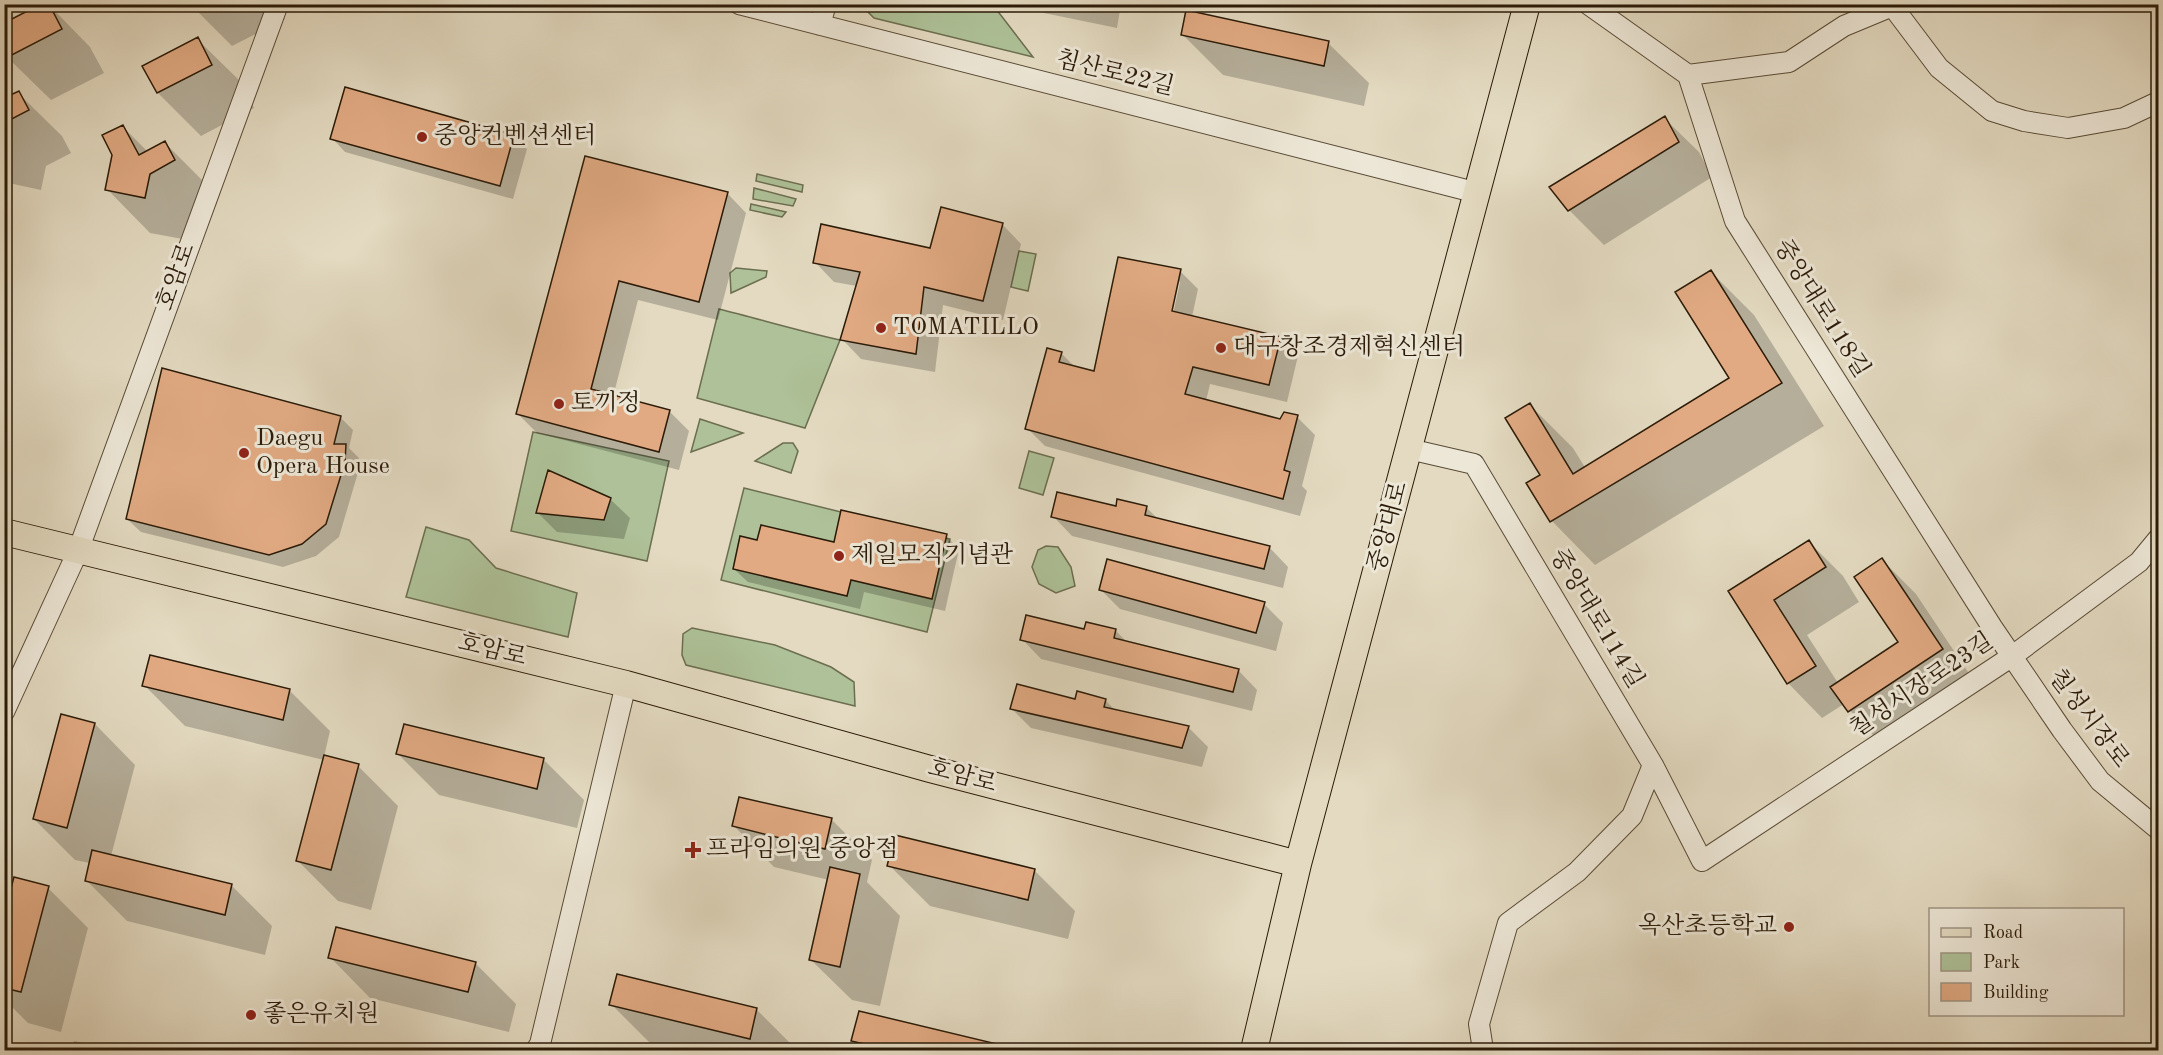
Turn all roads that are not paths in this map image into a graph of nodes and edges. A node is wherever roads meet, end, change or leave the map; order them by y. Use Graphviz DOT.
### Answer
graph roads {
  1 [pos="278,4"];
  2 [pos="740,4"];
  3 [pos="825,4"];
  4 [pos="1527,4"];
  5 [pos="1588,4"];
  6 [pos="1895,6"];
  7 [pos="820,25"];
  8 [pos="1688,75"];
  9 [pos="2158,102"];
  10 [pos="1478,193"];
  11 [pos="1409,449"];
  12 [pos="4,532"];
  13 [pos="2158,539"];
  14 [pos="78,551"];
  15 [pos="2011,657"];
  16 [pos="626,684"];
  17 [pos="4,712"];
  18 [pos="1653,765"];
  19 [pos="2158,829"];
  20 [pos="1702,861"];
  21 [pos="1298,864"];
  22 [pos="536,1050"];
  23 [pos="1254,1050"];
  24 [pos="1483,1050"];
  1 -- 14 [label="street, 호암로"];
  2 -- 7 [label="street, 침산로22길"];
  3 -- 7 [label="street"];
  4 -- 10 [label="main road, 중앙대로"];
  5 -- 8 [label="street"];
  6 -- 8 [label="street"];
  6 -- 9 [label="street"];
  7 -- 10 [label="street, 침산로22길"];
  8 -- 15 [label="street, 중앙대로118길"];
  10 -- 11 [label="main road, 중앙대로"];
  11 -- 18 [label="street, 중앙대로114길"];
  11 -- 21 [label="main road, 중앙대로"];
  12 -- 14 [label="main road, 호암로"];
  13 -- 15 [label="street, 칠성시장로23길"];
  14 -- 16 [label="main road, 호암로"];
  14 -- 17 [label="street"];
  15 -- 19 [label="street, 칠성시장로"];
  15 -- 20 [label="street, 칠성시장로23길"];
  16 -- 21 [label="main road, 호암로"];
  16 -- 22 [label="street"];
  18 -- 20 [label="street, 중앙대로114길"];
  18 -- 24 [label="street"];
  21 -- 23 [label="main road, 중앙대로"];
}
